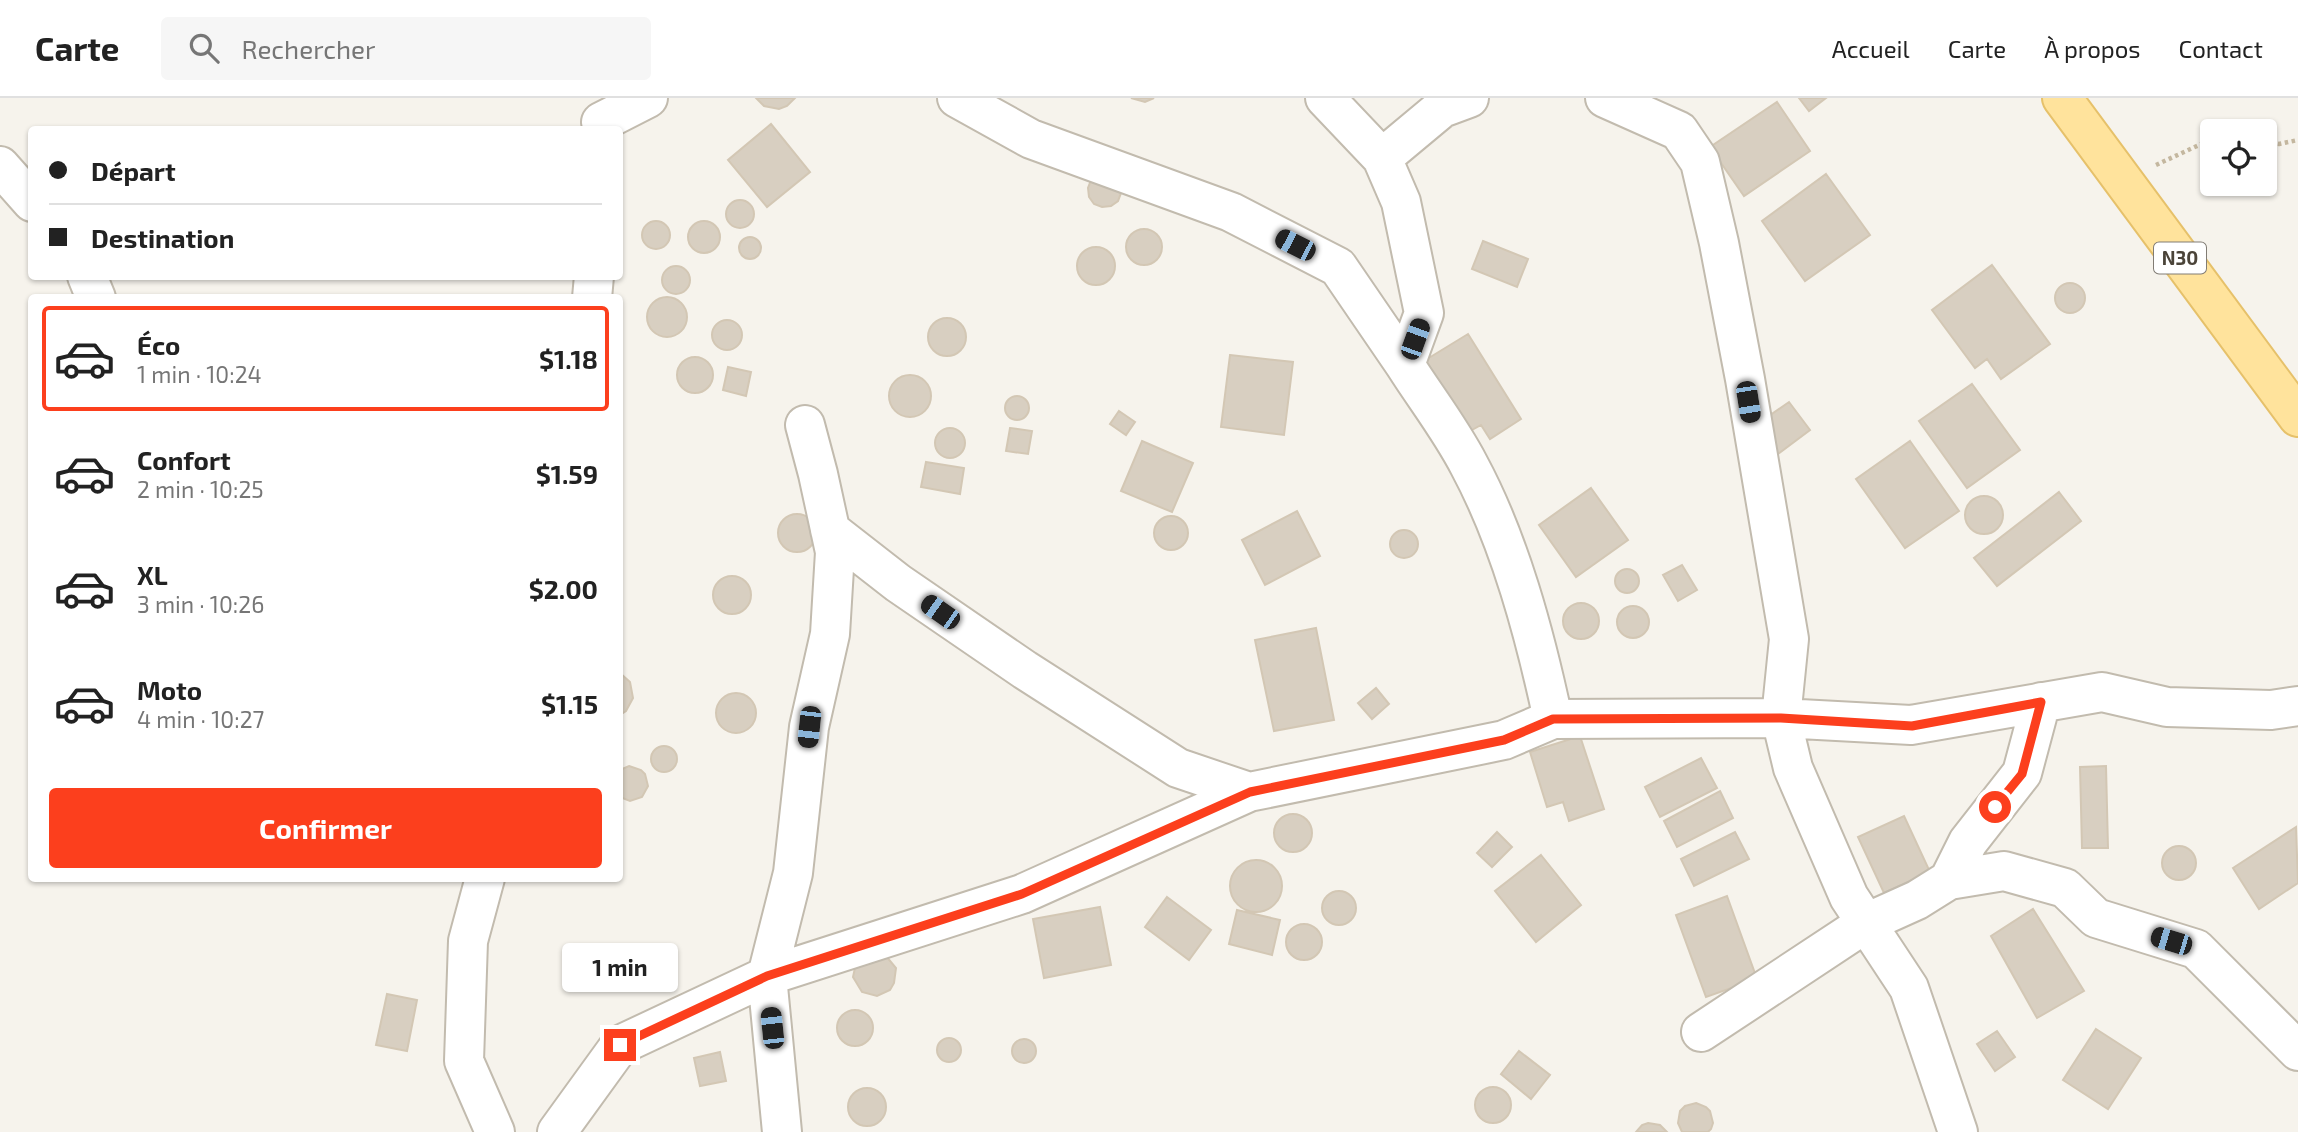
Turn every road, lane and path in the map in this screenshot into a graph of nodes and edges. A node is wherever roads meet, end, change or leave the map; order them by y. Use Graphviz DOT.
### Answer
graph roads {
  1 [pos="648,98"];
  2 [pos="957,98"];
  3 [pos="1325,98"];
  4 [pos="1469,98"];
  5 [pos="1605,98"];
  6 [pos="2062,98"];
  7 [pos="596,117"];
  8 [pos="2298,140"];
  9 [pos="2200,144"];
  10 [pos="2277,144"];
  11 [pos="1382,158"];
  12 [pos="0,166"];
  13 [pos="2122,180"];
  14 [pos="28,198"];
  15 [pos="1405,365"];
  16 [pos="2298,417"];
  17 [pos="805,425"];
  18 [pos="830,530"];
  19 [pos="2041,702"];
  20 [pos="2298,706"];
  21 [pos="1781,718"];
  22 [pos="1553,719"];
  23 [pos="1250,792"];
  24 [pos="1949,880"];
  25 [pos="484,882"];
  26 [pos="1866,923"];
  27 [pos="767,976"];
  28 [pos="1701,1031"];
  29 [pos="2298,1051"];
  30 [pos="495,1132"];
  31 [pos="557,1132"];
  32 [pos="782,1132"];
  33 [pos="1958,1132"];
  1 -- 7 [label="street"];
  2 -- 15 [label="street"];
  3 -- 11 [label="street"];
  4 -- 11 [label="street"];
  5 -- 21 [label="street"];
  6 -- 13 [label="main road, N30"];
  8 -- 10 [label="path"];
  9 -- 13 [label="path"];
  11 -- 15 [label="street"];
  12 -- 14 [label="street"];
  13 -- 16 [label="main road, N30"];
  15 -- 22 [label="street"];
  17 -- 18 [label="street"];
  18 -- 23 [label="street"];
  18 -- 27 [label="street"];
  19 -- 20 [label="street"];
  19 -- 21 [label="street"];
  19 -- 24 [label="street"];
  21 -- 22 [label="street"];
  21 -- 26 [label="street"];
  22 -- 23 [label="street"];
  23 -- 27 [label="street"];
  24 -- 26 [label="street"];
  24 -- 29 [label="street"];
  25 -- 30 [label="street"];
  26 -- 28 [label="street"];
  26 -- 33 [label="street"];
  27 -- 31 [label="street"];
  27 -- 32 [label="street"];
}
